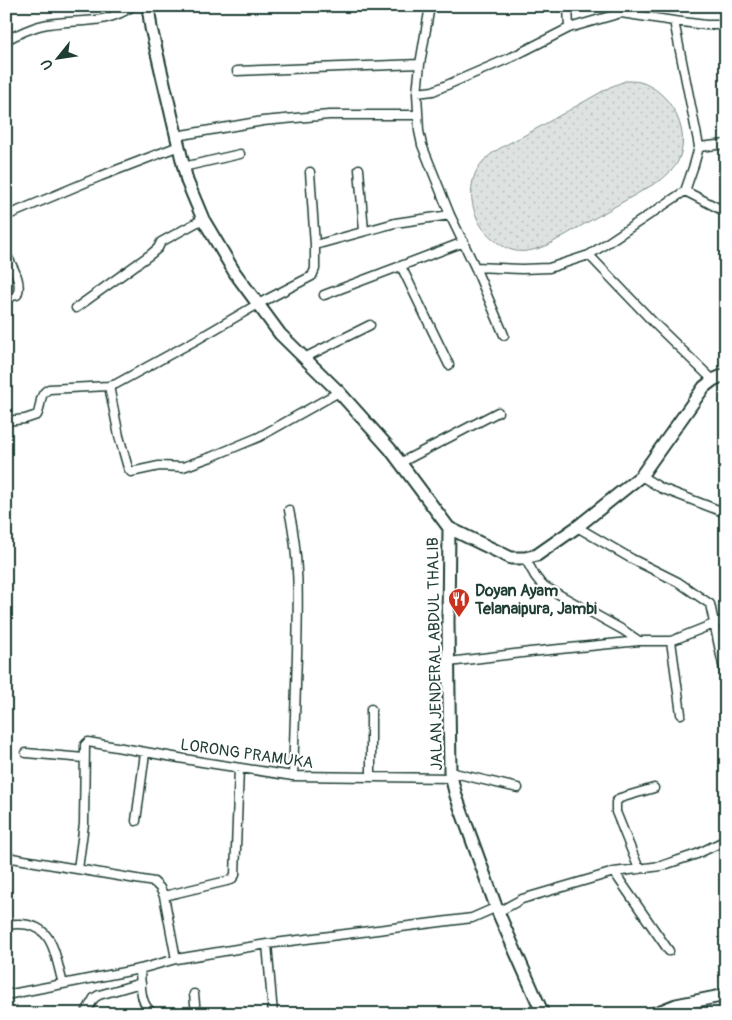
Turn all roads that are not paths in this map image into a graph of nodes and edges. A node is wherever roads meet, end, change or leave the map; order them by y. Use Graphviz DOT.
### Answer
graph roads {
  1 [pos="133,6"];
  2 [pos="148,6"];
  3 [pos="430,6"];
  4 [pos="568,6"];
  5 [pos="622,10"];
  6 [pos="674,21"];
  7 [pos="726,25"];
  8 [pos="569,28"];
  9 [pos="6,40"];
  10 [pos="420,64"];
  11 [pos="237,71"];
  12 [pos="418,93"];
  13 [pos="418,115"];
  14 [pos="177,141"];
  15 [pos="726,144"];
  16 [pos="699,147"];
  17 [pos="240,154"];
  18 [pos="183,166"];
  19 [pos="359,168"];
  20 [pos="310,172"];
  21 [pos="685,191"];
  22 [pos="726,212"];
  23 [pos="450,215"];
  24 [pos="6,216"];
  25 [pos="203,219"];
  26 [pos="364,230"];
  27 [pos="464,242"];
  28 [pos="315,245"];
  29 [pos="6,254"];
  30 [pos="589,254"];
  31 [pos="401,266"];
  32 [pos="475,267"];
  33 [pos="324,295"];
  34 [pos="6,298"];
  35 [pos="258,304"];
  36 [pos="76,308"];
  37 [pos="370,325"];
  38 [pos="504,335"];
  39 [pos="304,358"];
  40 [pos="449,365"];
  41 [pos="726,374"];
  42 [pos="713,380"];
  43 [pos="109,386"];
  44 [pos="339,392"];
  45 [pos="498,412"];
  46 [pos="6,420"];
  47 [pos="400,463"];
  48 [pos="641,476"];
  49 [pos="289,510"];
  50 [pos="726,513"];
  51 [pos="577,527"];
  52 [pos="448,528"];
  53 [pos="525,558"];
  54 [pos="726,619"];
  55 [pos="715,623"];
  56 [pos="639,641"];
  57 [pos="671,641"];
  58 [pos="449,662"];
  59 [pos="726,679"];
  60 [pos="371,709"];
  61 [pos="681,714"];
  62 [pos="26,753"];
  63 [pos="145,753"];
  64 [pos="84,758"];
  65 [pos="239,768"];
  66 [pos="451,775"];
  67 [pos="293,776"];
  68 [pos="371,777"];
  69 [pos="518,788"];
  70 [pos="654,788"];
  71 [pos="136,821"];
  72 [pos="726,840"];
  73 [pos="6,856"];
  74 [pos="639,869"];
  75 [pos="78,870"];
  76 [pos="614,872"];
  77 [pos="164,896"];
  78 [pos="498,910"];
  79 [pos="6,925"];
  80 [pos="267,944"];
  81 [pos="669,951"];
  82 [pos="176,959"];
  83 [pos="140,969"];
  84 [pos="141,983"];
  85 [pos="63,984"];
  86 [pos="194,994"];
  87 [pos="6,995"];
  88 [pos="726,995"];
  89 [pos="150,1013"];
  90 [pos="85,1014"];
  91 [pos="196,1014"];
  92 [pos="272,1014"];
  93 [pos="543,1014"];
  94 [pos="653,1014"];
  1 -- 9 [label="street"];
  2 -- 14 [label="street, JALAN JENDERAL ABDUL THALIB"];
  3 -- 10 [label="street"];
  4 -- 8 [label="street"];
  5 -- 6 [label="street"];
  5 -- 8 [label="street"];
  6 -- 7 [label="street"];
  6 -- 16 [label="street"];
  8 -- 12 [label="street"];
  10 -- 11 [label="street"];
  10 -- 12 [label="street"];
  12 -- 13 [label="street"];
  13 -- 14 [label="street"];
  13 -- 23 [label="street"];
  14 -- 18 [label="street, JALAN JENDERAL ABDUL THALIB"];
  14 -- 24 [label="street"];
  15 -- 16 [label="street"];
  16 -- 21 [label="street"];
  17 -- 18 [label="street"];
  18 -- 25 [label="street, JALAN JENDERAL ABDUL THALIB"];
  19 -- 26 [label="street"];
  20 -- 28 [label="street"];
  21 -- 22 [label="street"];
  21 -- 30 [label="street"];
  23 -- 26 [label="street"];
  23 -- 27 [label="street"];
  25 -- 35 [label="street, JALAN JENDERAL ABDUL THALIB"];
  25 -- 36 [label="street"];
  26 -- 28 [label="street"];
  27 -- 31 [label="street"];
  27 -- 32 [label="street"];
  28 -- 35 [label="street"];
  29 -- 34 [label="street"];
  30 -- 32 [label="street"];
  30 -- 42 [label="street"];
  31 -- 33 [label="street"];
  31 -- 40 [label="street"];
  32 -- 38 [label="street"];
  35 -- 39 [label="street, JALAN JENDERAL ABDUL THALIB"];
  35 -- 43 [label="street"];
  37 -- 39 [label="street"];
  39 -- 44 [label="street, JALAN JENDERAL ABDUL THALIB"];
  41 -- 42 [label="street"];
  42 -- 48 [label="street"];
  43 -- 44 [label="street"];
  43 -- 46 [label="street"];
  44 -- 47 [label="street, JALAN JENDERAL ABDUL THALIB"];
  45 -- 47 [label="street"];
  47 -- 52 [label="street, JALAN JENDERAL ABDUL THALIB"];
  48 -- 50 [label="street"];
  48 -- 51 [label="street"];
  49 -- 67 [label="street"];
  51 -- 53 [label="street"];
  51 -- 55 [label="street"];
  52 -- 53 [label="street"];
  52 -- 58 [label="street, JALAN JENDERAL ABDUL THALIB"];
  53 -- 56 [label="street"];
  54 -- 55 [label="street"];
  55 -- 57 [label="street"];
  55 -- 59 [label="street"];
  56 -- 57 [label="street"];
  56 -- 58 [label="street"];
  57 -- 61 [label="street"];
  58 -- 66 [label="street, JALAN JENDERAL ABDUL THALIB"];
  60 -- 68 [label="street"];
  62 -- 64 [label="street"];
  63 -- 64 [label="street, LORONG PRAMUKA"];
  63 -- 65 [label="street, LORONG PRAMUKA"];
  63 -- 71 [label="street"];
  64 -- 75 [label="street"];
  65 -- 67 [label="street, LORONG PRAMUKA"];
  65 -- 77 [label="street"];
  66 -- 68 [label="street, LORONG PRAMUKA"];
  66 -- 69 [label="street, LORONG PRAMUKA"];
  66 -- 78 [label="street, JALAN JENDERAL ABDUL THALIB"];
  67 -- 68 [label="street, LORONG PRAMUKA"];
  70 -- 74 [label="street"];
  72 -- 74 [label="street"];
  73 -- 75 [label="street"];
  74 -- 76 [label="street"];
  75 -- 77 [label="street"];
  76 -- 78 [label="street"];
  76 -- 81 [label="street"];
  77 -- 82 [label="street"];
  78 -- 80 [label="street"];
  78 -- 93 [label="street, JALAN JENDERAL ABDUL THALIB"];
  79 -- 85 [label="street"];
  80 -- 82 [label="street"];
  80 -- 92 [label="street"];
  82 -- 83 [label="street"];
  83 -- 84 [label="street"];
  83 -- 85 [label="street"];
  84 -- 89 [label="street"];
  84 -- 90 [label="street"];
  85 -- 87 [label="street"];
  86 -- 91 [label="street"];
  88 -- 94 [label="street"];
}
